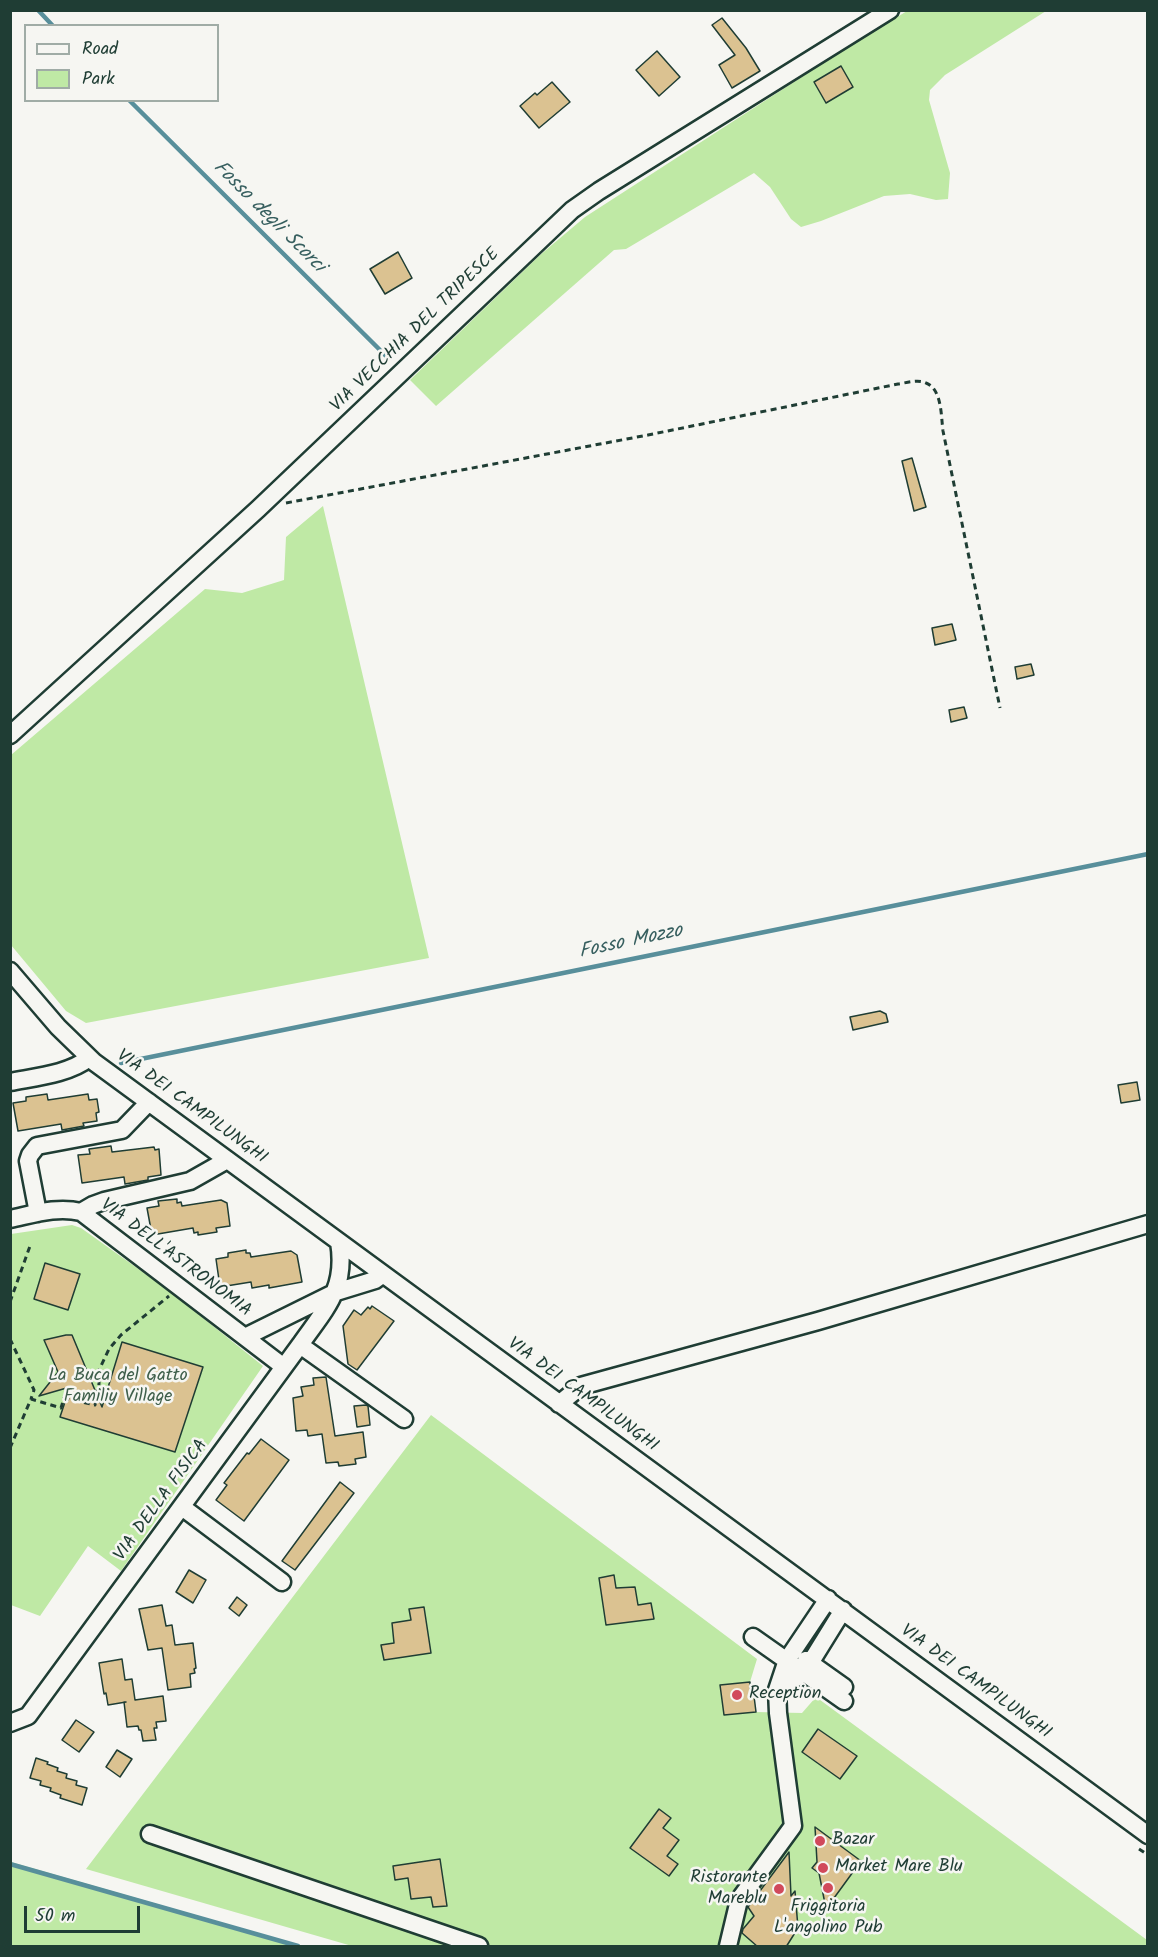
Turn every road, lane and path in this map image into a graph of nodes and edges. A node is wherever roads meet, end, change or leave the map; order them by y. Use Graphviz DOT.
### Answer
graph roads {
  1 [pos="890,10"];
  2 [pos="258,509"];
  3 [pos="1000,708"];
  4 [pos="10,735"];
  5 [pos="10,970"];
  6 [pos="89,1058"];
  7 [pos="10,1082"];
  8 [pos="149,1102"];
  9 [pos="227,1160"];
  10 [pos="81,1212"];
  11 [pos="38,1213"];
  12 [pos="10,1219"];
  13 [pos="1148,1224"];
  14 [pos="339,1242"];
  15 [pos="30,1246"];
  16 [pos="383,1274"];
  17 [pos="179,1287"];
  18 [pos="336,1292"];
  19 [pos="10,1302"];
  20 [pos="245,1337"];
  21 [pos="10,1340"];
  22 [pos="300,1345"];
  23 [pos="284,1367"];
  24 [pos="31,1399"];
  25 [pos="559,1404"];
  26 [pos="404,1419"];
  27 [pos="10,1448"];
  28 [pos="182,1507"];
  29 [pos="282,1582"];
  30 [pos="828,1599"];
  31 [pos="843,1610"];
  32 [pos="759,1635"];
  33 [pos="789,1656"];
  34 [pos="807,1668"];
  35 [pos="777,1690"];
  36 [pos="844,1694"];
  37 [pos="10,1723"];
  38 [pos="150,1834"];
  39 [pos="1148,1835"];
  40 [pos="479,1947"];
  41 [pos="728,1947"];
  1 -- 2 [label="street, VIA VECCHIA DEL TRIPESCE"];
  2 -- 3 [label="path"];
  2 -- 4 [label="street, VIA VECCHIA DEL TRIPESCE"];
  5 -- 6 [label="street, VIA DEI CAMPILUNGHI"];
  6 -- 7 [label="street"];
  6 -- 8 [label="street, VIA DEI CAMPILUNGHI"];
  8 -- 9 [label="street, VIA DEI CAMPILUNGHI"];
  8 -- 11 [label="street"];
  9 -- 10 [label="street"];
  9 -- 14 [label="street, VIA DEI CAMPILUNGHI"];
  10 -- 11 [label="street, VIA DELL'ASTRONOMIA"];
  10 -- 17 [label="street, VIA DELL'ASTRONOMIA"];
  11 -- 12 [label="street, VIA DELL'ASTRONOMIA"];
  13 -- 25 [label="street"];
  14 -- 16 [label="street, VIA DEI CAMPILUNGHI"];
  14 -- 18 [label="street, VIA DELLA FISICA"];
  15 -- 19 [label="path"];
  16 -- 18 [label="street"];
  16 -- 25 [label="street, VIA DEI CAMPILUNGHI"];
  17 -- 20 [label="street, VIA DELL'ASTRONOMIA"];
  17 -- 24 [label="path"];
  18 -- 20 [label="street, VIA DELL'ASTRONOMIA"];
  18 -- 22 [label="street, VIA DELLA FISICA"];
  20 -- 23 [label="street, VIA DELL'ASTRONOMIA"];
  21 -- 24 [label="path"];
  22 -- 23 [label="street, VIA DELLA FISICA"];
  22 -- 26 [label="street"];
  23 -- 28 [label="street, VIA DELLA FISICA"];
  24 -- 27 [label="path"];
  25 -- 30 [label="street, VIA DEI CAMPILUNGHI"];
  28 -- 29 [label="street"];
  28 -- 37 [label="street, VIA DELLA FISICA"];
  30 -- 31 [label="street, VIA DEI CAMPILUNGHI"];
  30 -- 33 [label="street"];
  31 -- 34 [label="street"];
  31 -- 39 [label="street, VIA DEI CAMPILUNGHI"];
  32 -- 33 [label="street"];
  33 -- 34 [label="street"];
  33 -- 35 [label="street"];
  34 -- 35 [label="street"];
  34 -- 36 [label="street"];
  35 -- 41 [label="street"];
  38 -- 40 [label="street"];
}
